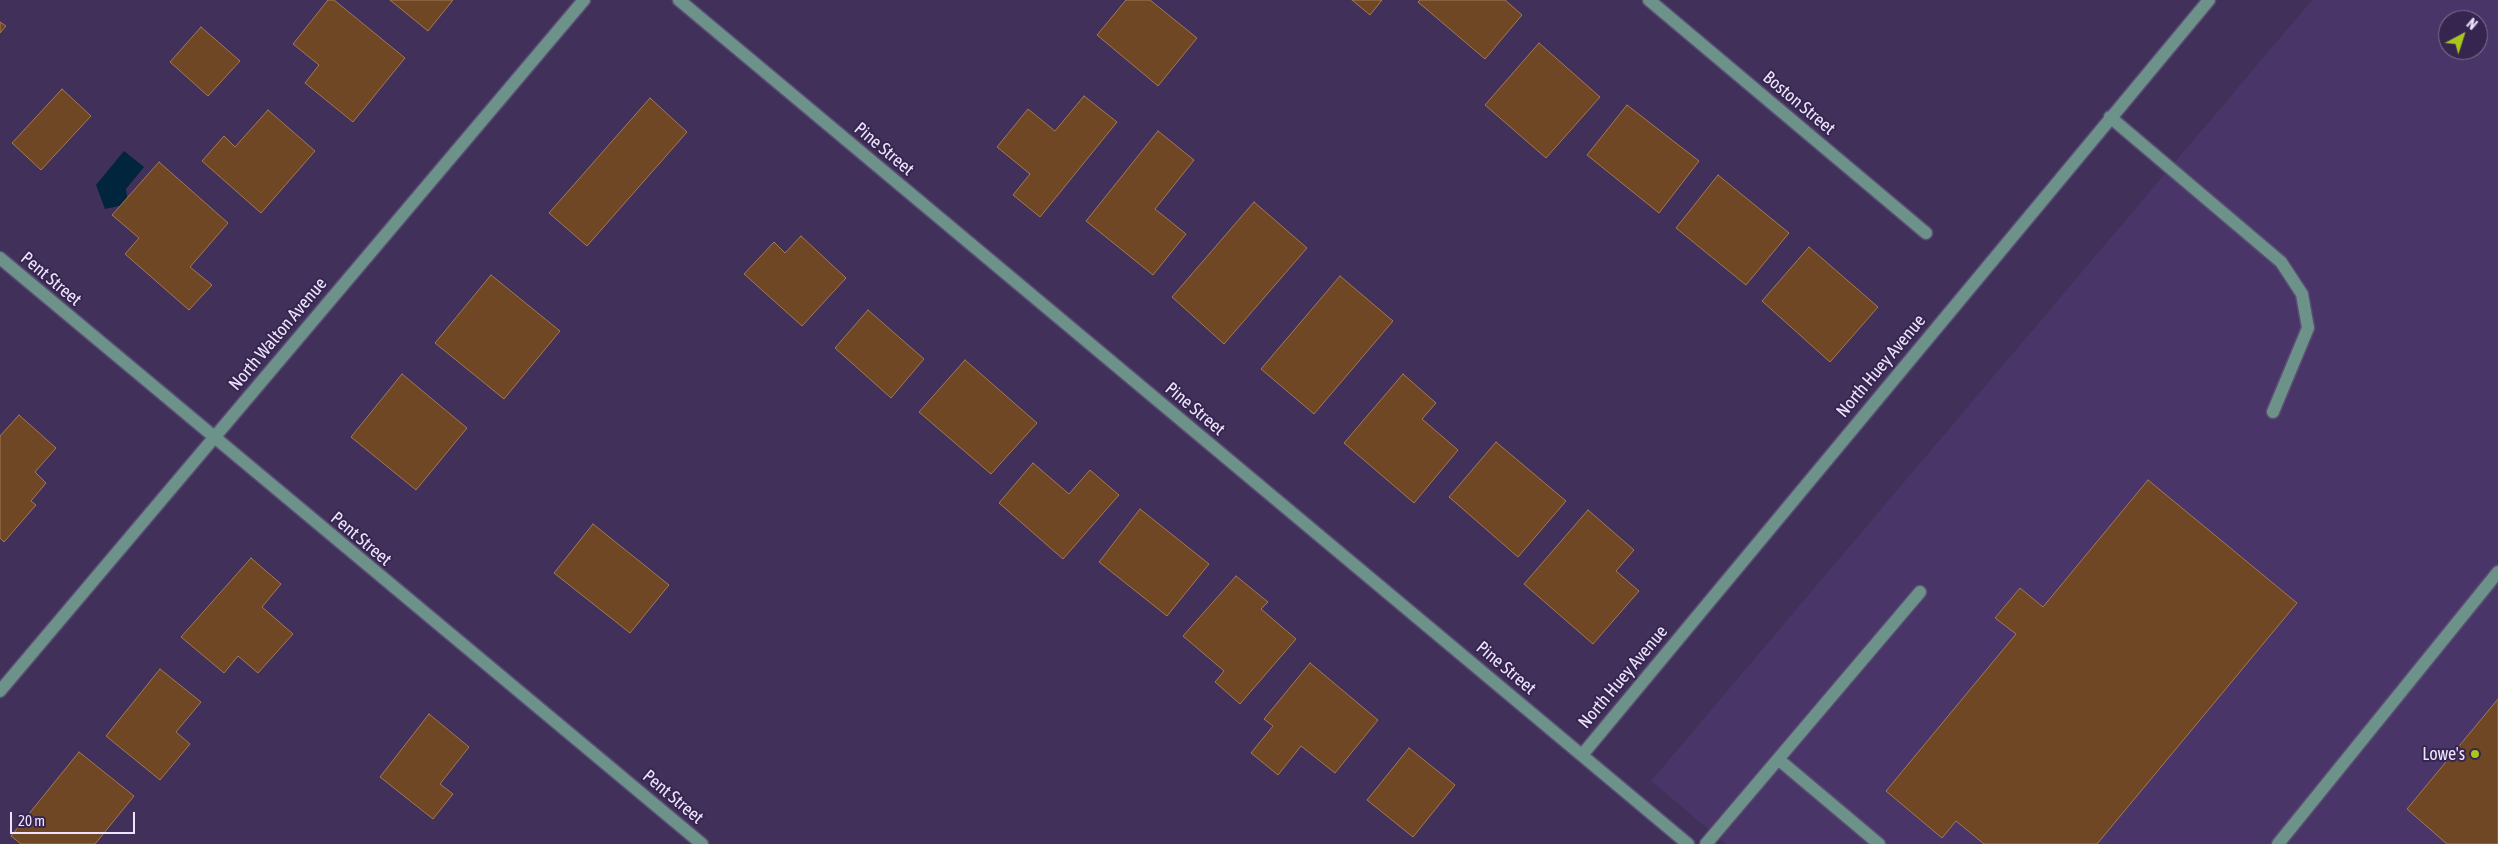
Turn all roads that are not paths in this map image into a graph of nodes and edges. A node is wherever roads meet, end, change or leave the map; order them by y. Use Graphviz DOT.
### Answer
graph roads {
  1 [pos="584,0"];
  2 [pos="679,0"];
  3 [pos="1649,0"];
  4 [pos="2209,0"];
  5 [pos="2110,117"];
  6 [pos="1926,233"];
  7 [pos="0,258"];
  8 [pos="2274,412"];
  9 [pos="213,438"];
  10 [pos="2498,572"];
  11 [pos="1920,592"];
  12 [pos="0,691"];
  13 [pos="1582,755"];
  14 [pos="1778,759"];
  15 [pos="702,844"];
  16 [pos="1688,844"];
  17 [pos="1706,844"];
  18 [pos="1879,844"];
  19 [pos="2278,844"];
  1 -- 9 [label="street, North Walton Avenue"];
  2 -- 13 [label="street, Pine Street"];
  3 -- 6 [label="street, Boston Street"];
  4 -- 5 [label="street, North Huey Avenue"];
  5 -- 8 [label="street"];
  5 -- 13 [label="street, North Huey Avenue"];
  7 -- 9 [label="street, Pent Street"];
  9 -- 12 [label="street, North Walton Avenue"];
  9 -- 15 [label="street, Pent Street"];
  10 -- 19 [label="street"];
  11 -- 14 [label="street"];
  13 -- 16 [label="street, Pine Street"];
  14 -- 17 [label="street"];
  14 -- 18 [label="street"];
}
